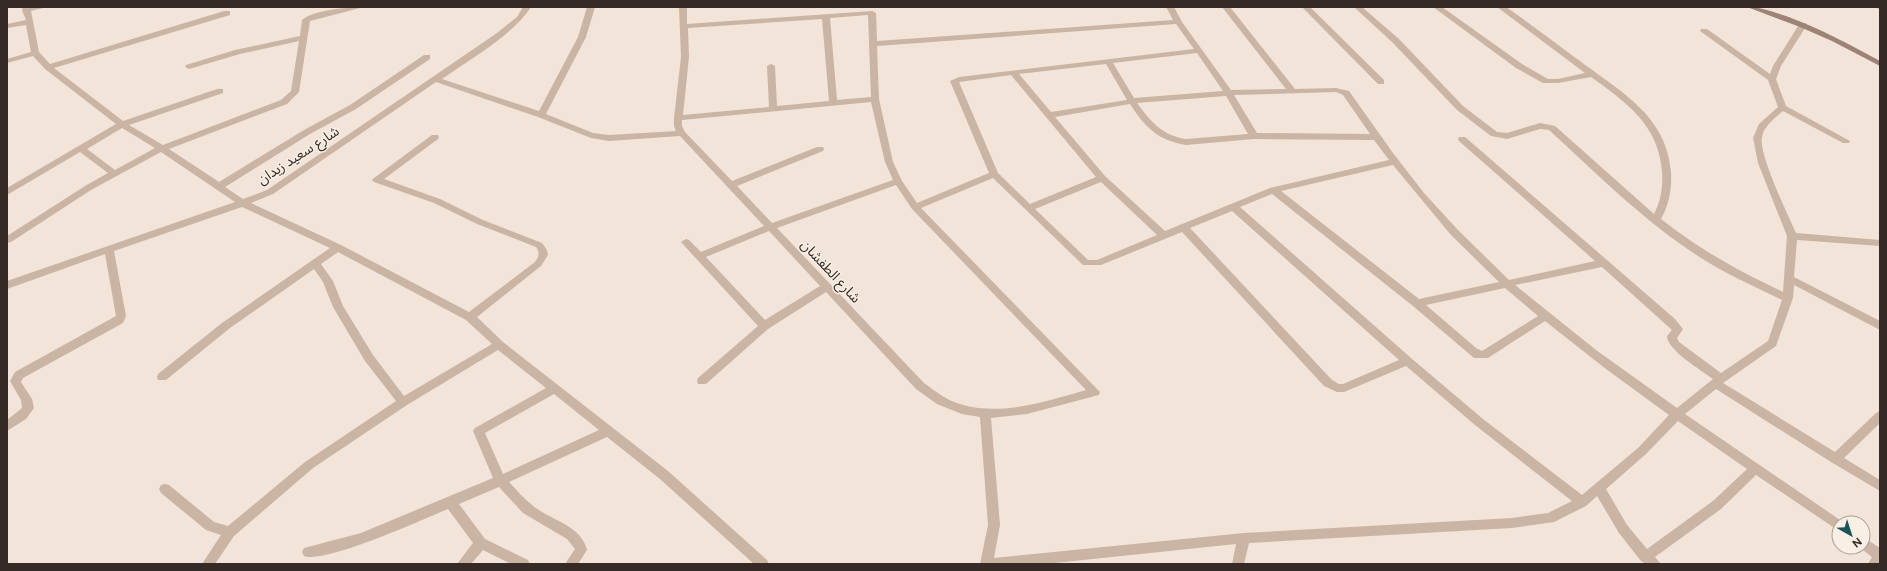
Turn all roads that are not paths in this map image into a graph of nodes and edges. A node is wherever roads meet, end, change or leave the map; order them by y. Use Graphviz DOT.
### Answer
graph roads {
  1 [pos="43,7"];
  2 [pos="360,7"];
  3 [pos="527,7"];
  4 [pos="591,7"];
  5 [pos="684,7"];
  6 [pos="1170,7"];
  7 [pos="1226,7"];
  8 [pos="1306,7"];
  9 [pos="1358,7"];
  10 [pos="1437,7"];
  11 [pos="1751,7"];
  12 [pos="1505,8"];
  13 [pos="26,9"];
  14 [pos="227,13"];
  15 [pos="826,16"];
  16 [pos="28,22"];
  17 [pos="1178,22"];
  18 [pos="1803,25"];
  19 [pos="7,26"];
  20 [pos="685,26"];
  21 [pos="1704,31"];
  22 [pos="303,38"];
  23 [pos="873,44"];
  24 [pos="1198,51"];
  25 [pos="35,53"];
  26 [pos="427,57"];
  27 [pos="7,61"];
  28 [pos="1108,61"];
  29 [pos="1880,64"];
  30 [pos="771,66"];
  31 [pos="48,67"];
  32 [pos="188,67"];
  33 [pos="1012,73"];
  34 [pos="1592,74"];
  35 [pos="1772,79"];
  36 [pos="435,80"];
  37 [pos="1381,82"];
  38 [pos="220,91"];
  39 [pos="1293,92"];
  40 [pos="1229,93"];
  41 [pos="875,99"];
  42 [pos="1133,101"];
  43 [pos="833,103"];
  44 [pos="1782,108"];
  45 [pos="774,109"];
  46 [pos="541,115"];
  47 [pos="1049,115"];
  48 [pos="678,118"];
  49 [pos="122,124"];
  50 [pos="682,133"];
  51 [pos="1254,136"];
  52 [pos="435,137"];
  53 [pos="1376,138"];
  54 [pos="1462,139"];
  55 [pos="1846,141"];
  56 [pos="80,148"];
  57 [pos="161,149"];
  58 [pos="820,149"];
  59 [pos="1395,162"];
  60 [pos="115,174"];
  61 [pos="994,174"];
  62 [pos="1102,178"];
  63 [pos="898,181"];
  64 [pos="730,185"];
  65 [pos="218,186"];
  66 [pos="1273,190"];
  67 [pos="7,192"];
  68 [pos="242,203"];
  69 [pos="915,207"];
  70 [pos="1234,207"];
  71 [pos="1028,208"];
  72 [pos="1656,220"];
  73 [pos="770,227"];
  74 [pos="1184,228"];
  75 [pos="1164,236"];
  76 [pos="1792,236"];
  77 [pos="8,240"];
  78 [pos="686,242"];
  79 [pos="1880,244"];
  80 [pos="338,247"];
  81 [pos="109,250"];
  82 [pos="700,256"];
  83 [pos="1602,263"];
  84 [pos="315,264"];
  85 [pos="1790,279"];
  86 [pos="7,285"];
  87 [pos="1509,285"];
  88 [pos="827,287"];
  89 [pos="1788,298"];
  90 [pos="1417,303"];
  91 [pos="1545,316"];
  92 [pos="470,317"];
  93 [pos="764,326"];
  94 [pos="1880,326"];
  95 [pos="500,345"];
  96 [pos="1407,361"];
  97 [pos="162,377"];
  98 [pos="702,380"];
  99 [pos="1718,381"];
  100 [pos="554,389"];
  101 [pos="403,402"];
  102 [pos="985,415"];
  103 [pos="1676,415"];
  104 [pos="1880,416"];
  105 [pos="7,426"];
  106 [pos="609,431"];
  107 [pos="1835,459"];
  108 [pos="1756,468"];
  109 [pos="500,480"];
  110 [pos="1880,486"];
  111 [pos="1599,488"];
  112 [pos="165,489"];
  113 [pos="1582,502"];
  114 [pos="451,503"];
  115 [pos="1831,520"];
  116 [pos="230,532"];
  117 [pos="1244,538"];
  118 [pos="481,543"];
  119 [pos="1871,549"];
  120 [pos="308,552"];
  121 [pos="1880,555"];
  122 [pos="1650,560"];
  123 [pos="208,564"];
  124 [pos="463,564"];
  125 [pos="524,564"];
  126 [pos="571,564"];
  127 [pos="763,564"];
  128 [pos="988,564"];
  129 [pos="1238,564"];
  130 [pos="1874,564"];
  1 -- 13 [label="street"];
  2 -- 22 [label="street"];
  3 -- 36 [label="street, شارع سعيد زيدان"];
  4 -- 46 [label="street"];
  5 -- 20 [label="street, شارع الطفشان"];
  6 -- 17 [label="street"];
  7 -- 39 [label="street"];
  8 -- 37 [label="street"];
  9 -- 72 [label="street"];
  10 -- 34 [label="street"];
  11 -- 18 [label="street"];
  12 -- 34 [label="street"];
  13 -- 16 [label="street"];
  14 -- 31 [label="street"];
  15 -- 20 [label="street"];
  15 -- 23 [label="street"];
  15 -- 43 [label="street"];
  16 -- 19 [label="street"];
  16 -- 25 [label="street"];
  17 -- 23 [label="street"];
  17 -- 24 [label="street"];
  18 -- 29 [label="street"];
  18 -- 35 [label="street"];
  20 -- 48 [label="street, شارع الطفشان"];
  21 -- 35 [label="street"];
  22 -- 32 [label="street"];
  22 -- 57 [label="street"];
  23 -- 41 [label="street"];
  24 -- 28 [label="street"];
  24 -- 40 [label="street"];
  25 -- 27 [label="street"];
  25 -- 31 [label="street"];
  26 -- 65 [label="street"];
  28 -- 33 [label="street"];
  28 -- 42 [label="street"];
  30 -- 45 [label="street"];
  31 -- 49 [label="street"];
  33 -- 47 [label="street"];
  33 -- 61 [label="street"];
  34 -- 72 [label="street"];
  35 -- 44 [label="street"];
  36 -- 46 [label="street"];
  36 -- 68 [label="street, شارع سعيد زيدان"];
  38 -- 49 [label="street"];
  39 -- 40 [label="street"];
  39 -- 53 [label="street"];
  40 -- 42 [label="street"];
  40 -- 51 [label="street"];
  41 -- 43 [label="street"];
  41 -- 63 [label="street"];
  42 -- 47 [label="street"];
  42 -- 51 [label="street"];
  43 -- 45 [label="street"];
  44 -- 55 [label="street"];
  44 -- 76 [label="street"];
  45 -- 48 [label="street"];
  46 -- 50 [label="street"];
  47 -- 62 [label="street"];
  48 -- 50 [label="street, شارع الطفشان"];
  49 -- 56 [label="street"];
  49 -- 57 [label="street"];
  50 -- 64 [label="street, شارع الطفشان"];
  51 -- 53 [label="street"];
  52 -- 92 [label="street"];
  53 -- 59 [label="street"];
  54 -- 83 [label="street"];
  56 -- 60 [label="street"];
  56 -- 67 [label="street"];
  57 -- 60 [label="street"];
  57 -- 65 [label="street"];
  58 -- 64 [label="street"];
  59 -- 66 [label="street"];
  59 -- 87 [label="street"];
  60 -- 77 [label="street"];
  61 -- 69 [label="street"];
  61 -- 71 [label="street"];
  62 -- 71 [label="street"];
  62 -- 75 [label="street"];
  63 -- 69 [label="street"];
  63 -- 73 [label="street"];
  64 -- 73 [label="street, شارع الطفشان"];
  65 -- 68 [label="street"];
  66 -- 70 [label="street"];
  66 -- 90 [label="street"];
  68 -- 80 [label="street"];
  68 -- 81 [label="street, شارع سعيد زيدان"];
  69 -- 102 [label="street, شارع الطفشان"];
  70 -- 74 [label="street"];
  70 -- 96 [label="street"];
  71 -- 75 [label="street"];
  72 -- 89 [label="street"];
  73 -- 82 [label="street"];
  73 -- 88 [label="street, شارع الطفشان"];
  74 -- 75 [label="street"];
  74 -- 96 [label="street"];
  76 -- 79 [label="street"];
  76 -- 85 [label="street"];
  78 -- 82 [label="street"];
  80 -- 84 [label="street"];
  80 -- 92 [label="street"];
  81 -- 86 [label="street, شارع سعيد زيدان"];
  81 -- 105 [label="street"];
  82 -- 93 [label="street"];
  83 -- 87 [label="street"];
  83 -- 99 [label="street"];
  84 -- 97 [label="street"];
  84 -- 101 [label="street"];
  85 -- 89 [label="street"];
  85 -- 94 [label="street"];
  87 -- 90 [label="street"];
  87 -- 91 [label="street"];
  88 -- 93 [label="street"];
  88 -- 102 [label="street, شارع الطفشان"];
  89 -- 99 [label="street"];
  90 -- 91 [label="street"];
  91 -- 103 [label="street"];
  92 -- 95 [label="street"];
  93 -- 98 [label="street"];
  95 -- 100 [label="street"];
  95 -- 101 [label="street"];
  96 -- 113 [label="street"];
  99 -- 103 [label="street"];
  99 -- 107 [label="street"];
  100 -- 106 [label="street"];
  100 -- 109 [label="street"];
  101 -- 116 [label="street"];
  102 -- 128 [label="street"];
  103 -- 108 [label="street"];
  103 -- 111 [label="street"];
  104 -- 107 [label="street"];
  106 -- 109 [label="street"];
  106 -- 127 [label="street"];
  107 -- 110 [label="street"];
  108 -- 115 [label="street"];
  108 -- 122 [label="street"];
  109 -- 114 [label="street"];
  109 -- 126 [label="street"];
  111 -- 113 [label="street"];
  111 -- 122 [label="street"];
  112 -- 116 [label="street"];
  113 -- 117 [label="street"];
  114 -- 118 [label="street"];
  114 -- 120 [label="street"];
  116 -- 123 [label="street"];
  117 -- 128 [label="street"];
  117 -- 129 [label="street"];
  118 -- 124 [label="street"];
  118 -- 125 [label="street"];
  119 -- 121 [label="street"];
  121 -- 130 [label="street"];
}
